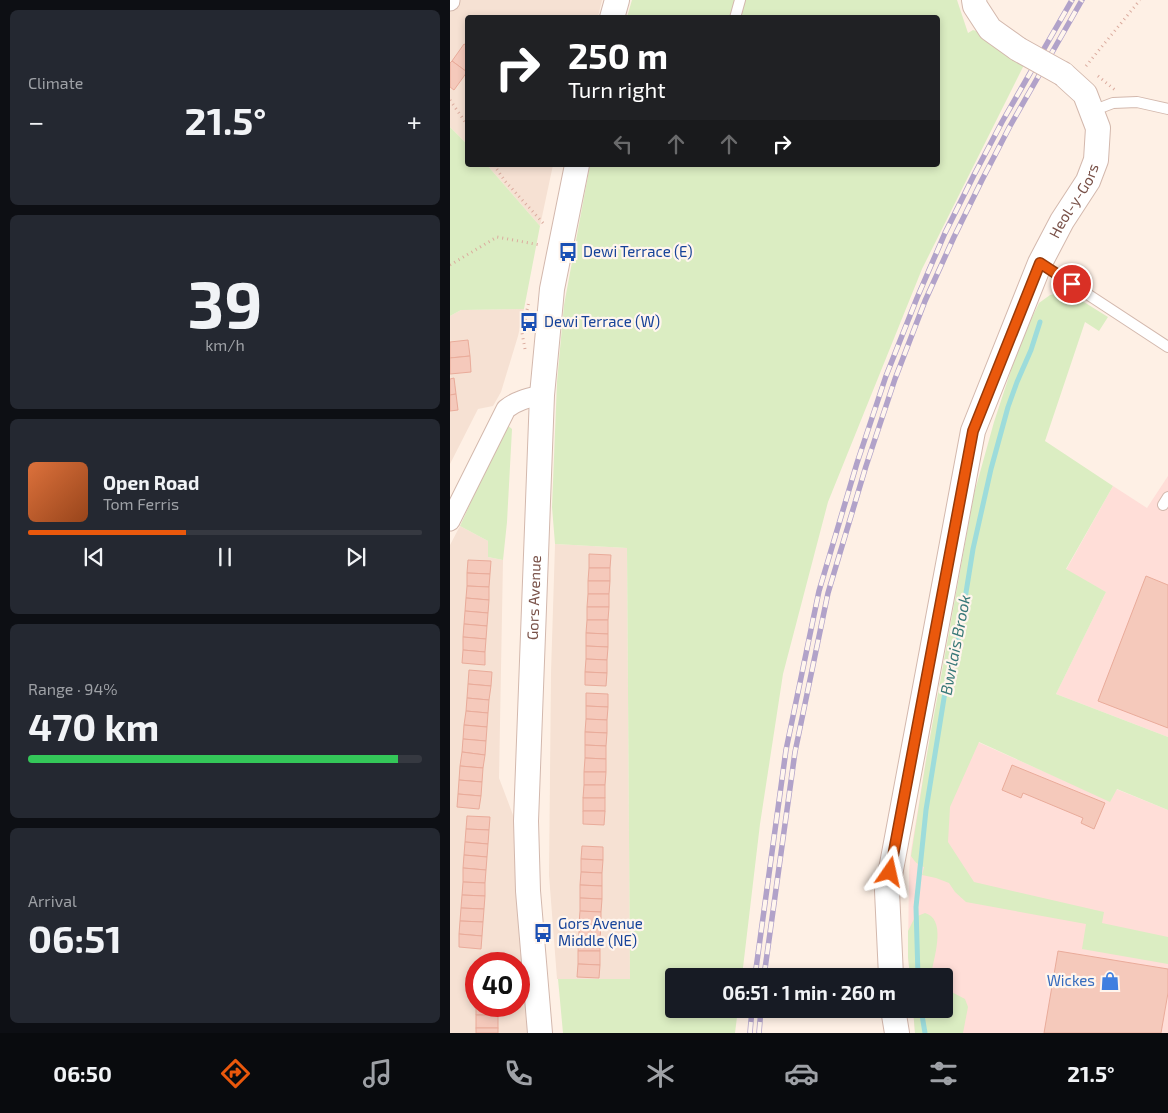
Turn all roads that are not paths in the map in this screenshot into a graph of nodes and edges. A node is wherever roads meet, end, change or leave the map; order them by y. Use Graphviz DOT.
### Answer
graph roads {
  1 [pos="617,0"];
  2 [pos="740,0"];
  3 [pos="974,0"];
  4 [pos="613,15"];
  5 [pos="736,15"];
  6 [pos="1168,110"];
  7 [pos="1092,111"];
  8 [pos="577,167"];
  9 [pos="1040,263"];
  10 [pos="1168,347"];
  11 [pos="542,395"];
  12 [pos="450,521"];
  13 [pos="891,968"];
  14 [pos="540,1033"];
  1 -- 4 [label="street"];
  2 -- 5 [label="lane"];
  3 -- 7 [label="street, Heol-y-Gors, bridge"];
  6 -- 7 [label="lane"];
  7 -- 9 [label="street, Heol-y-Gors"];
  8 -- 11 [label="street, Gors Avenue"];
  9 -- 10 [label="lane"];
  9 -- 13 [label="street, Heol-y-Gors"];
  11 -- 12 [label="street"];
  11 -- 14 [label="street, Gors Avenue"];
}
